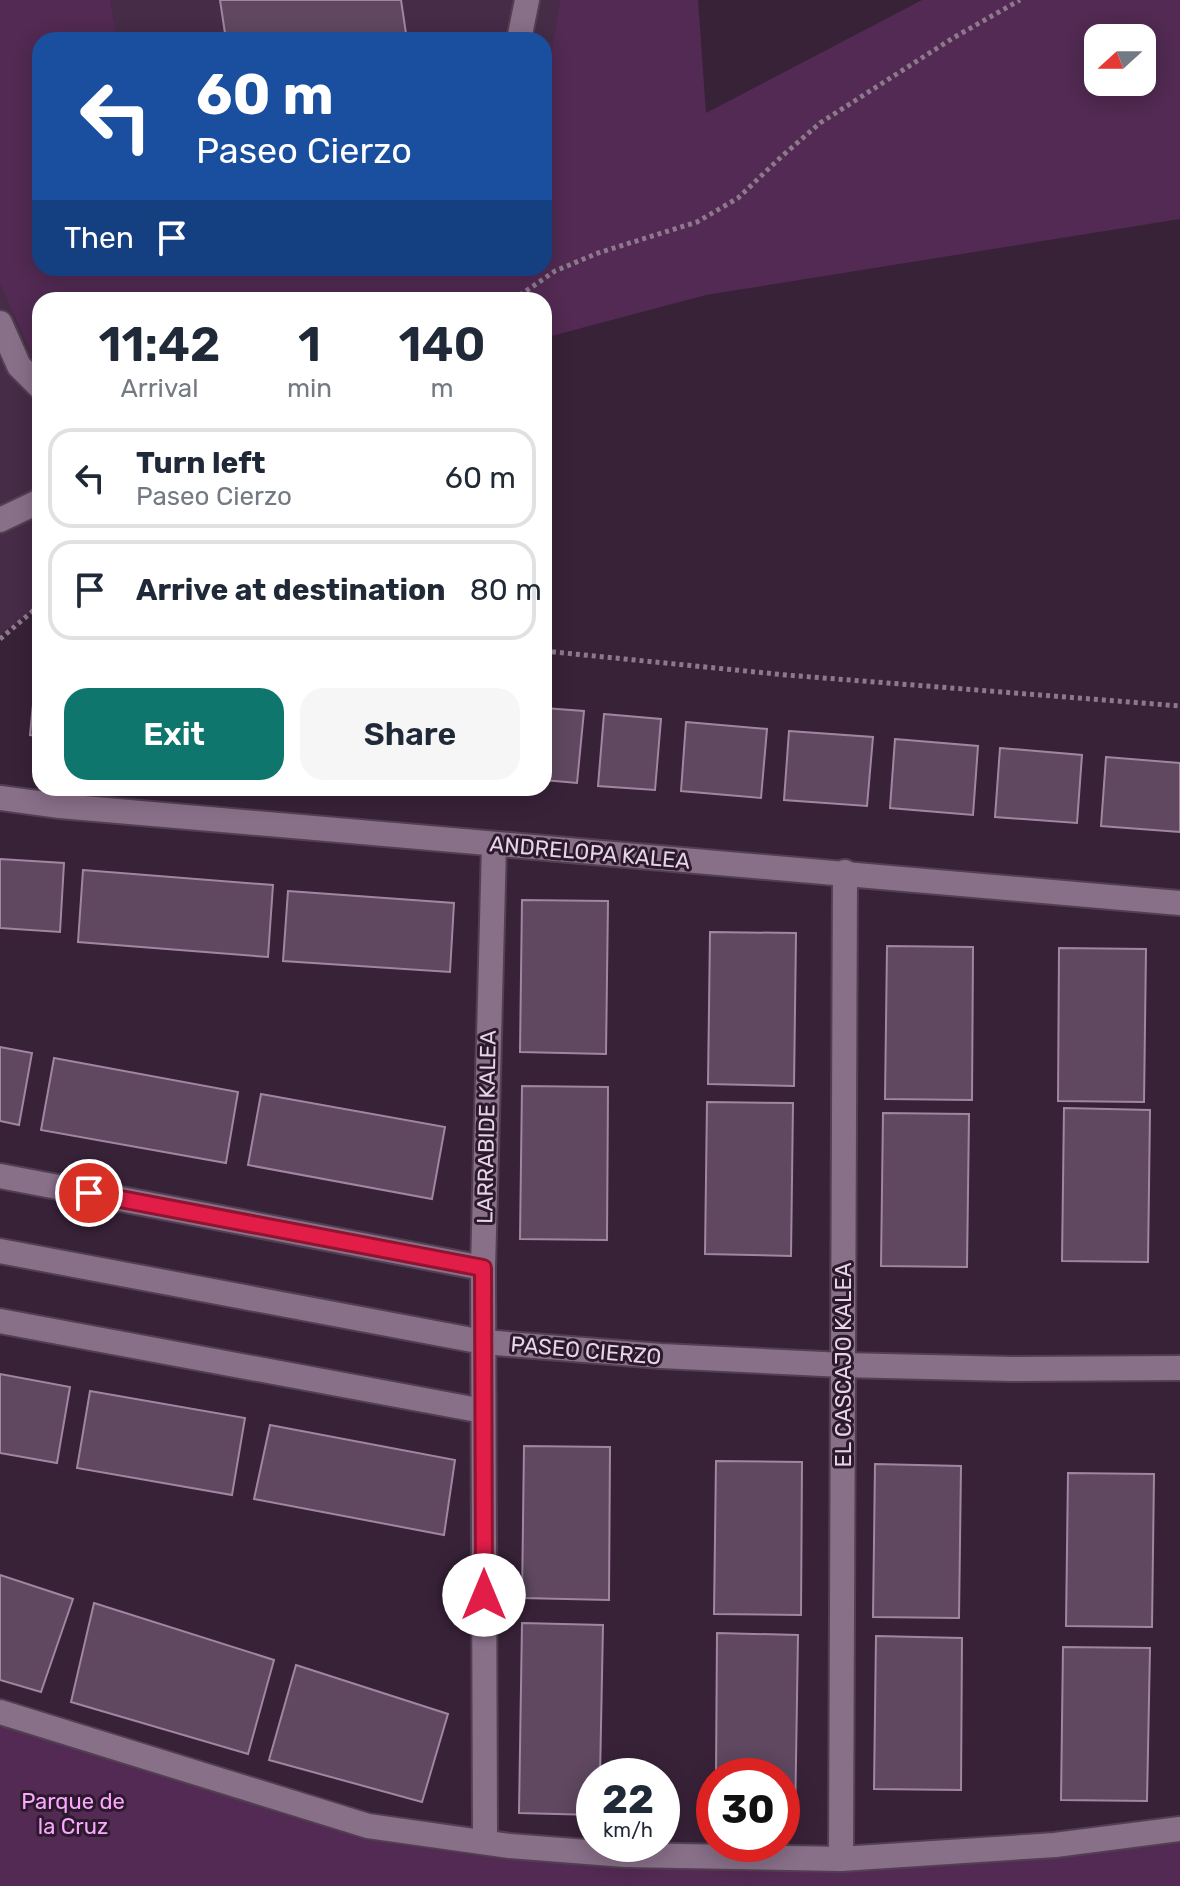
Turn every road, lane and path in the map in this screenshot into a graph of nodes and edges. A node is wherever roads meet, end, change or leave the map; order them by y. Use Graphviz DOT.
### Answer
graph roads {
  1 [pos="527,0"];
  2 [pos="1020,0"];
  3 [pos="521,32"];
  4 [pos="552,273"];
  5 [pos="548,276"];
  6 [pos="525,292"];
  7 [pos="0,323"];
  8 [pos="10,370"];
  9 [pos="32,382"];
  10 [pos="32,505"];
  11 [pos="0,520"];
  12 [pos="32,612"];
  13 [pos="0,639"];
  14 [pos="552,652"];
  15 [pos="1180,706"];
  16 [pos="0,798"];
  17 [pos="494,845"];
  18 [pos="845,872"];
  19 [pos="1180,903"];
  20 [pos="0,1176"];
  21 [pos="0,1251"];
  22 [pos="483,1268"];
  23 [pos="0,1321"];
  24 [pos="483,1342"];
  25 [pos="843,1365"];
  26 [pos="1180,1368"];
  27 [pos="483,1411"];
  28 [pos="0,1712"];
  29 [pos="1180,1829"];
  30 [pos="485,1842"];
  31 [pos="841,1859"];
  1 -- 3 [label="street"];
  2 -- 4 [label="path"];
  5 -- 6 [label="path"];
  7 -- 8 [label="street"];
  8 -- 9 [label="street"];
  10 -- 11 [label="street"];
  12 -- 13 [label="path"];
  14 -- 15 [label="path"];
  16 -- 17 [label="street, ANDRELOPA KALEA"];
  17 -- 18 [label="street, ANDRELOPA KALEA"];
  17 -- 22 [label="street, LARRABIDE KALEA"];
  18 -- 19 [label="street, ANDRELOPA KALEA"];
  18 -- 25 [label="street, EL CASCAJO KALEA"];
  20 -- 22 [label="street"];
  21 -- 24 [label="street, PASEO CIERZO"];
  22 -- 24 [label="street, LARRABIDE KALEA"];
  23 -- 27 [label="street"];
  24 -- 25 [label="street, PASEO CIERZO"];
  24 -- 27 [label="street, LARRABIDE KALEA"];
  25 -- 26 [label="street, PASEO CIERZO"];
  25 -- 31 [label="street, EL CASCAJO KALEA"];
  27 -- 30 [label="street, LARRABIDE KALEA"];
  28 -- 30 [label="street"];
  29 -- 31 [label="street"];
  30 -- 31 [label="street"];
}
